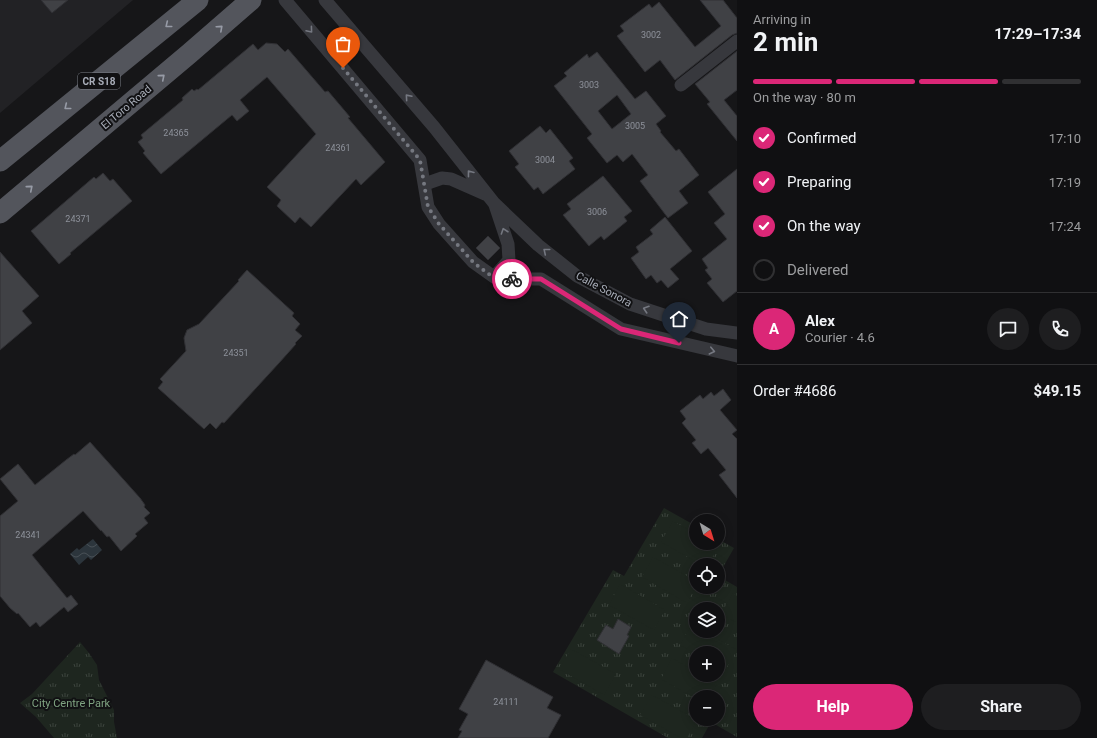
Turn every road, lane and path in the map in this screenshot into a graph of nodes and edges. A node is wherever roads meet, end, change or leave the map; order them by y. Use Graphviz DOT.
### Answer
graph roads {
  1 [pos="198,0"];
  2 [pos="251,0"];
  3 [pos="285,0"];
  4 [pos="325,0"];
  5 [pos="737,41"];
  6 [pos="681,85"];
  7 [pos="0,161"];
  8 [pos="425,184"];
  9 [pos="490,199"];
  10 [pos="0,213"];
  11 [pos="494,278"];
  12 [pos="737,333"];
  13 [pos="737,356"];
  1 -- 7 [label="main road, CR S18, one-way"];
  10 -- 2 [label="main road, El Toro Road, one-way"];
  3 -- 8 [label="street, one-way"];
  9 -- 4 [label="street, Calle Sonora, one-way"];
  5 -- 6 [label="street"];
  8 -- 9 [label="street, Calle Sonora"];
  8 -- 11 [label="street"];
  11 -- 9 [label="street, Calle Sonora, one-way"];
  12 -- 9 [label="street, Calle Sonora, one-way"];
  11 -- 13 [label="street, Calle Sonora, one-way"];
}
